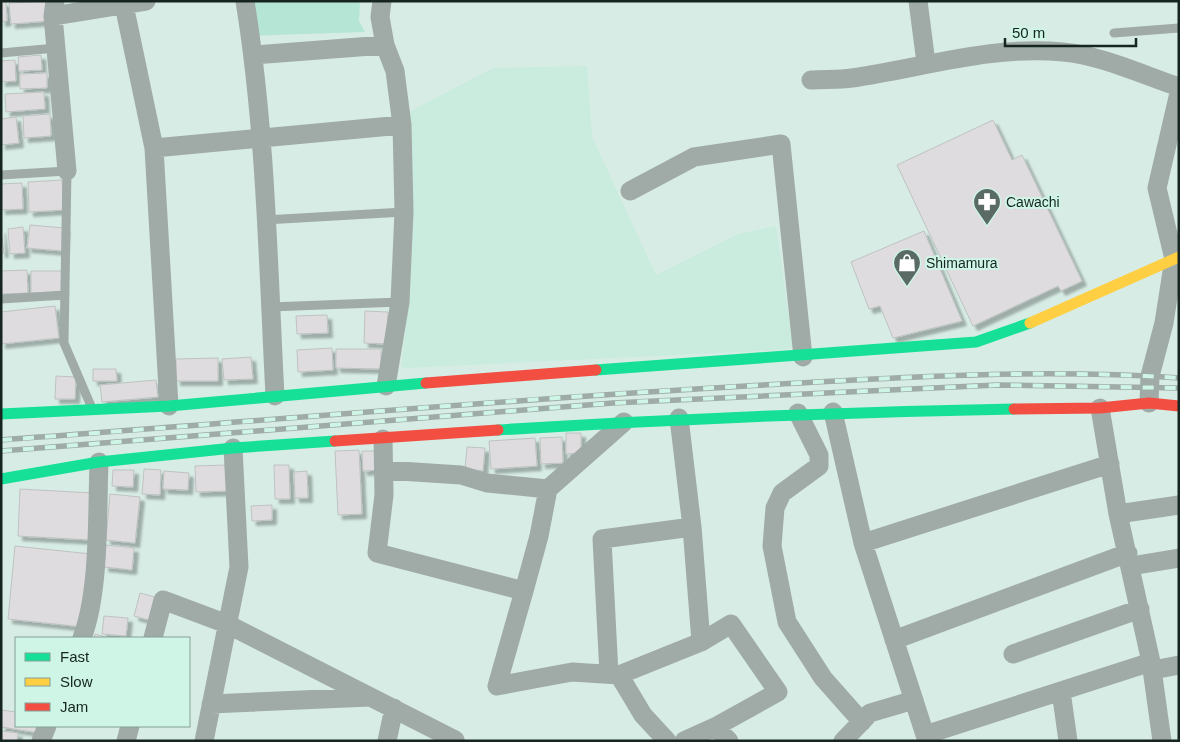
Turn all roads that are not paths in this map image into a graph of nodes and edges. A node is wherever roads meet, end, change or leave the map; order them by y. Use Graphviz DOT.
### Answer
graph roads {
  1 [pos="146,1"];
  2 [pos="244,1"];
  3 [pos="382,1"];
  4 [pos="918,1"];
  5 [pos="124,5"];
  6 [pos="54,8"];
  7 [pos="1179,28"];
  8 [pos="1114,34"];
  9 [pos="385,45"];
  10 [pos="56,48"];
  11 [pos="1,52"];
  12 [pos="253,55"];
  13 [pos="926,63"];
  14 [pos="811,80"];
  15 [pos="1179,87"];
  16 [pos="1179,93"];
  17 [pos="402,126"];
  18 [pos="260,137"];
  19 [pos="154,148"];
  20 [pos="67,171"];
  21 [pos="1,175"];
  22 [pos="630,191"];
  23 [pos="404,212"];
  24 [pos="265,220"];
  25 [pos="1176,258"];
  26 [pos="65,295"];
  27 [pos="1,299"];
  28 [pos="400,302"];
  29 [pos="270,307"];
  30 [pos="1172,324"];
  31 [pos="803,357"];
  32 [pos="386,386"];
  33 [pos="275,396"];
  34 [pos="1149,403"];
  35 [pos="169,406"];
  36 [pos="1179,406"];
  37 [pos="1100,408"];
  38 [pos="92,409"];
  39 [pos="833,412"];
  40 [pos="798,413"];
  41 [pos="1,414"];
  42 [pos="679,418"];
  43 [pos="624,422"];
  44 [pos="383,439"];
  45 [pos="233,448"];
  46 [pos="99,462"];
  47 [pos="1110,464"];
  48 [pos="384,470"];
  49 [pos="1,479"];
  50 [pos="548,489"];
  51 [pos="1179,505"];
  52 [pos="1118,514"];
  53 [pos="692,527"];
  54 [pos="864,543"];
  55 [pos="1179,558"];
  56 [pos="1130,559"];
  57 [pos="524,591"];
  58 [pos="1140,609"];
  59 [pos="228,624"];
  60 [pos="82,637"];
  61 [pos="153,637"];
  62 [pos="894,640"];
  63 [pos="701,642"];
  64 [pos="1013,654"];
  65 [pos="1152,666"];
  66 [pos="1179,666"];
  67 [pos="614,675"];
  68 [pos="1061,691"];
  69 [pos="371,697"];
  70 [pos="914,700"];
  71 [pos="212,704"];
  72 [pos="394,708"];
  73 [pos="862,722"];
  74 [pos="47,727"];
  75 [pos="130,727"];
  76 [pos="715,727"];
  77 [pos="926,738"];
  78 [pos="455,740"];
  79 [pos="40,741"];
  80 [pos="126,741"];
  81 [pos="204,741"];
  82 [pos="387,741"];
  83 [pos="667,741"];
  84 [pos="684,741"];
  85 [pos="729,741"];
  86 [pos="843,741"];
  87 [pos="1068,741"];
  88 [pos="1162,741"];
  1 -- 5 [label="street"];
  2 -- 12 [label="street"];
  3 -- 9 [label="street"];
  4 -- 13 [label="street"];
  5 -- 6 [label="street"];
  5 -- 19 [label="street"];
  6 -- 10 [label="street"];
  7 -- 8 [label="lane"];
  9 -- 12 [label="street"];
  9 -- 17 [label="street"];
  10 -- 11 [label="lane"];
  10 -- 20 [label="street"];
  12 -- 18 [label="street"];
  13 -- 14 [label="street"];
  13 -- 15 [label="street"];
  16 -- 25 [label="street"];
  17 -- 18 [label="street"];
  17 -- 23 [label="street"];
  18 -- 19 [label="street"];
  18 -- 24 [label="street"];
  19 -- 35 [label="street"];
  20 -- 21 [label="lane"];
  20 -- 26 [label="lane"];
  22 -- 31 [label="street"];
  23 -- 24 [label="lane"];
  23 -- 28 [label="street"];
  24 -- 29 [label="street"];
  25 -- 30 [label="street"];
  25 -- 31 [label="street"];
  26 -- 27 [label="lane"];
  26 -- 38 [label="lane"];
  28 -- 29 [label="lane"];
  28 -- 32 [label="street"];
  29 -- 33 [label="street"];
  30 -- 34 [label="street"];
  31 -- 32 [label="street"];
  32 -- 33 [label="street"];
  33 -- 35 [label="street"];
  34 -- 36 [label="street"];
  34 -- 37 [label="street"];
  35 -- 38 [label="street"];
  37 -- 39 [label="street"];
  37 -- 47 [label="street"];
  38 -- 41 [label="street"];
  39 -- 40 [label="street"];
  39 -- 54 [label="street"];
  40 -- 42 [label="street"];
  40 -- 73 [label="street"];
  42 -- 43 [label="street"];
  42 -- 53 [label="street"];
  43 -- 44 [label="street"];
  43 -- 50 [label="street"];
  44 -- 45 [label="street"];
  44 -- 48 [label="street"];
  45 -- 46 [label="street"];
  45 -- 59 [label="street"];
  46 -- 49 [label="street"];
  46 -- 60 [label="street"];
  47 -- 52 [label="street"];
  47 -- 54 [label="street"];
  48 -- 50 [label="street"];
  48 -- 57 [label="street"];
  50 -- 57 [label="street"];
  51 -- 52 [label="street"];
  52 -- 56 [label="street"];
  53 -- 63 [label="street"];
  53 -- 67 [label="street"];
  54 -- 62 [label="street"];
  55 -- 56 [label="street"];
  56 -- 58 [label="street"];
  56 -- 62 [label="street"];
  57 -- 67 [label="street"];
  58 -- 64 [label="street"];
  58 -- 65 [label="street"];
  59 -- 61 [label="street"];
  59 -- 69 [label="street"];
  59 -- 71 [label="street"];
  62 -- 70 [label="street"];
  63 -- 67 [label="street"];
  63 -- 76 [label="street"];
  65 -- 66 [label="street"];
  65 -- 68 [label="street"];
  65 -- 88 [label="street"];
  67 -- 83 [label="street"];
  68 -- 77 [label="street"];
  68 -- 87 [label="street"];
  69 -- 71 [label="street"];
  69 -- 72 [label="street"];
  70 -- 73 [label="street"];
  70 -- 77 [label="street"];
  71 -- 81 [label="street"];
  72 -- 78 [label="street"];
  72 -- 82 [label="street"];
  73 -- 86 [label="street"];
  74 -- 79 [label="street"];
  75 -- 80 [label="street"];
  76 -- 84 [label="street"];
  76 -- 85 [label="street"];
}
